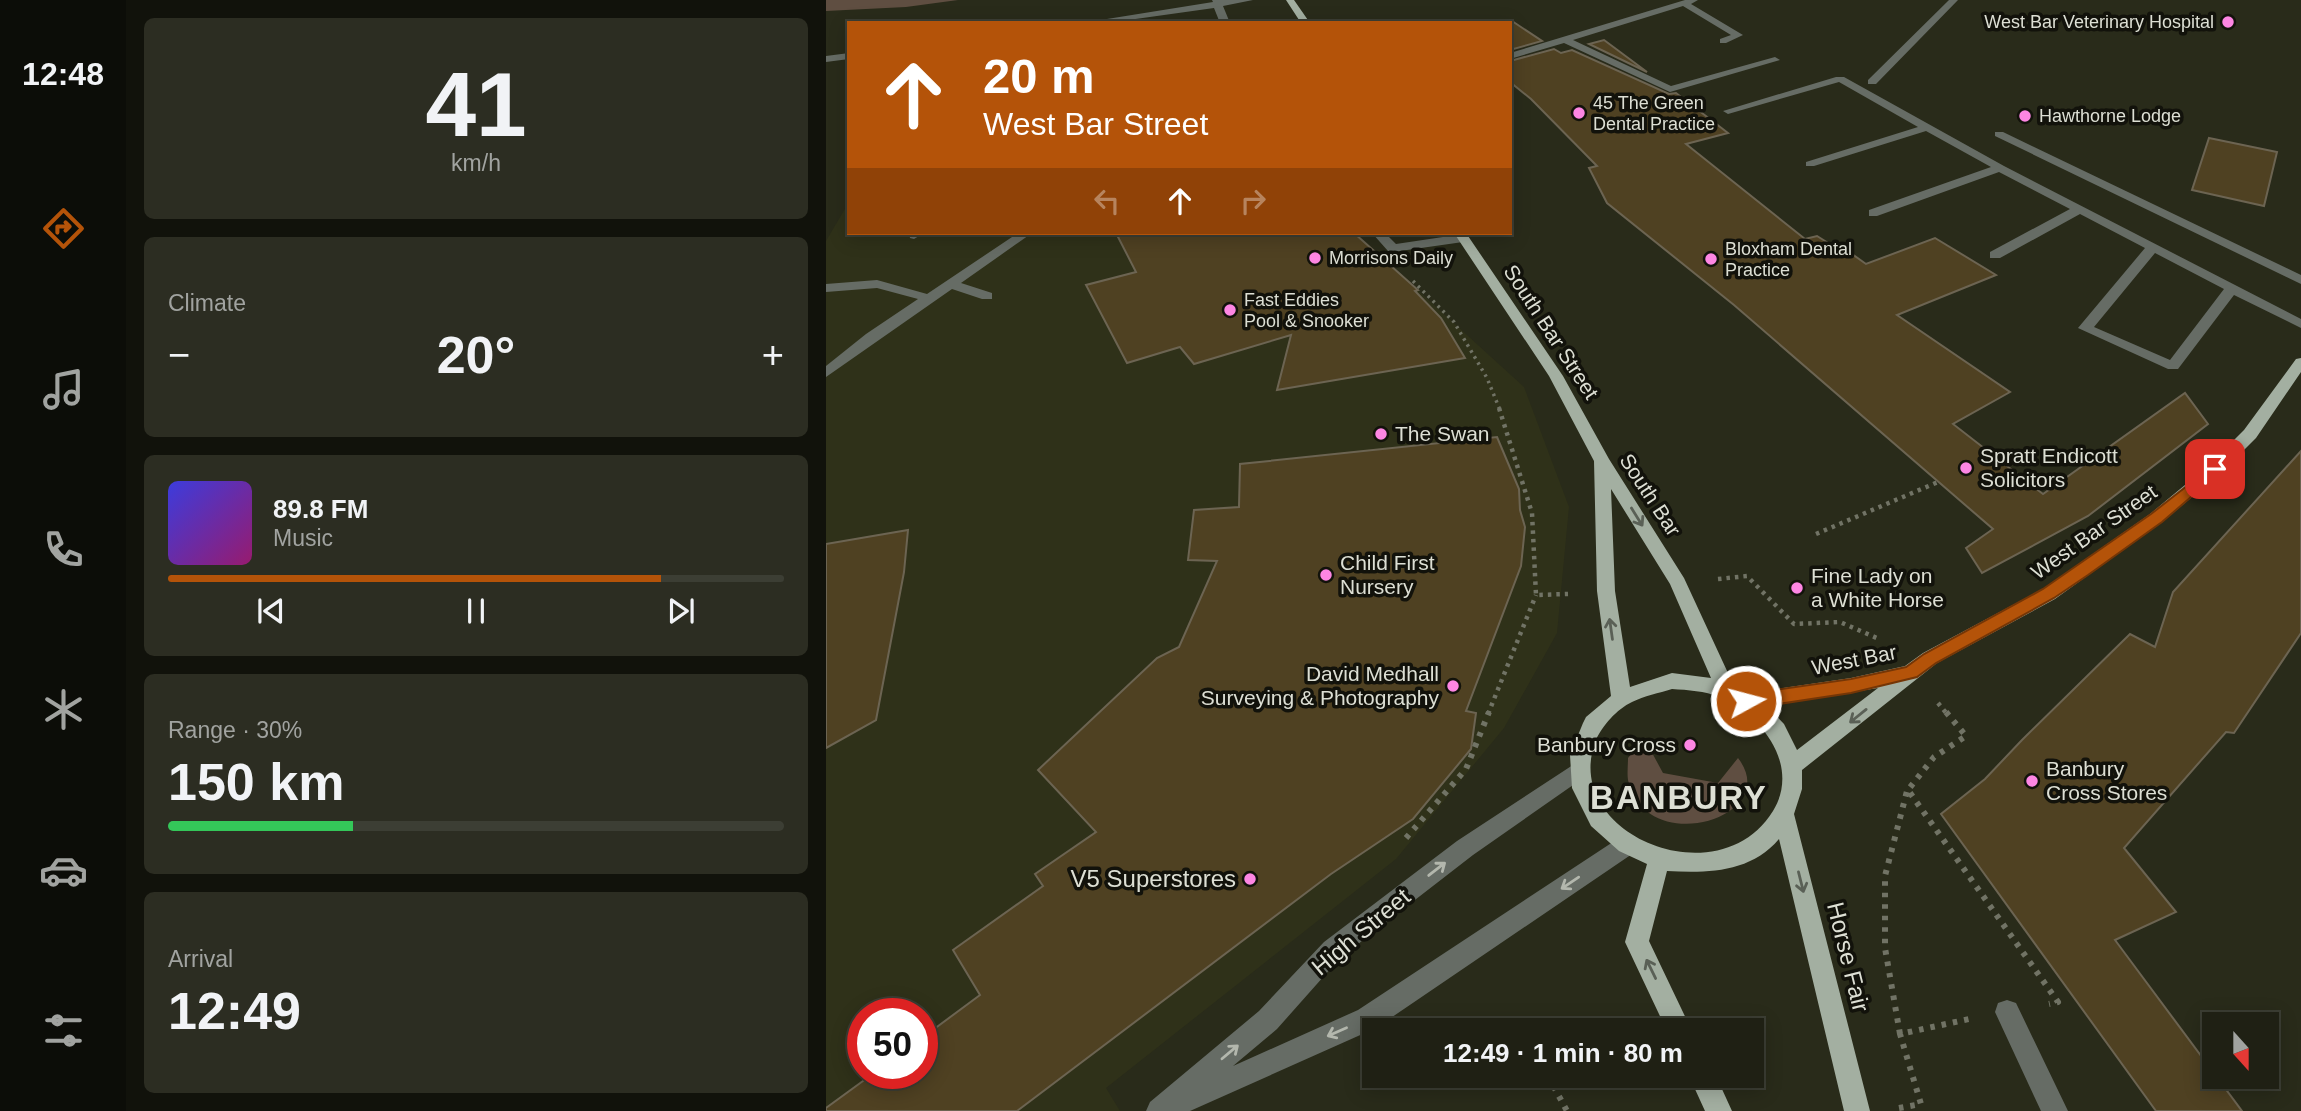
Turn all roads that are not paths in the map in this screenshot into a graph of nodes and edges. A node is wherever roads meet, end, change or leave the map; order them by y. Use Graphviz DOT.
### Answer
graph roads {
  1 [pos="1249,0"];
  2 [pos="1290,0"];
  3 [pos="1695,0"];
  4 [pos="1954,0"];
  5 [pos="1217,2"];
  6 [pos="1684,4"];
  7 [pos="1098,21"];
  8 [pos="1224,21"];
  9 [pos="1305,21"];
  10 [pos="1566,40"];
  11 [pos="1723,41"];
  12 [pos="1512,55"];
  13 [pos="847,56"];
  14 [pos="826,59"];
  15 [pos="1775,61"];
  16 [pos="1872,82"];
  17 [pos="1728,111"];
  18 [pos="1928,127"];
  19 [pos="1999,134"];
  20 [pos="1810,164"];
  21 [pos="2000,168"];
  22 [pos="2080,209"];
  23 [pos="1873,213"];
  24 [pos="1023,235"];
  25 [pos="1380,235"];
  26 [pos="1462,235"];
  27 [pos="2153,247"];
  28 [pos="1995,255"];
  29 [pos="2301,280"];
  30 [pos="951,284"];
  31 [pos="826,288"];
  32 [pos="2232,288"];
  33 [pos="987,296"];
  34 [pos="929,298"];
  35 [pos="2301,324"];
  36 [pos="2301,362"];
  37 [pos="826,373"];
  38 [pos="1601,458"];
  39 [pos="1911,673"];
  40 [pos="1726,691"];
  41 [pos="1621,696"];
  42 [pos="1746,701"];
  43 [pos="1793,765"];
  44 [pos="1579,770"];
  45 [pos="1784,816"];
  46 [pos="1627,845"];
  47 [pos="1659,860"];
  48 [pos="2007,1012"];
  49 [pos="1674,1018"];
  50 [pos="1708,1088"];
  51 [pos="1160,1111"];
  52 [pos="1719,1111"];
  53 [pos="1857,1111"];
  54 [pos="2055,1111"];
  1 -- 5 [label="street"];
  2 -- 9 [label="main road"];
  3 -- 6 [label="street"];
  4 -- 16 [label="street"];
  5 -- 7 [label="street"];
  5 -- 8 [label="street"];
  6 -- 10 [label="street"];
  6 -- 11 [label="street"];
  10 -- 12 [label="street"];
  10 -- 15 [label="street"];
  13 -- 14 [label="street"];
  17 -- 18 [label="street"];
  18 -- 20 [label="street"];
  18 -- 21 [label="street"];
  19 -- 29 [label="street"];
  21 -- 22 [label="street"];
  21 -- 23 [label="street"];
  22 -- 27 [label="street"];
  22 -- 28 [label="street"];
  24 -- 30 [label="street"];
  25 -- 26 [label="street"];
  26 -- 38 [label="main road, South Bar Street"];
  27 -- 32 [label="street"];
  27 -- 32 [label="street"];
  30 -- 33 [label="street"];
  30 -- 34 [label="street"];
  31 -- 34 [label="street"];
  32 -- 35 [label="street"];
  34 -- 37 [label="street"];
  36 -- 39 [label="main road, West Bar Street"];
  38 -- 40 [label="main road, South Bar, one-way"];
  41 -- 38 [label="main road, South Bar, one-way"];
  39 -- 42 [label="main road, West Bar"];
  39 -- 43 [label="main road, West Bar, one-way"];
  40 -- 41 [label="main road"];
  40 -- 42 [label="main road"];
  41 -- 44 [label="main road"];
  42 -- 43 [label="main road"];
  43 -- 45 [label="main road"];
  44 -- 46 [label="main road"];
  51 -- 44 [label="street, High Street, one-way"];
  45 -- 47 [label="main road"];
  45 -- 53 [label="main road, Horse Fair, one-way"];
  46 -- 47 [label="main road"];
  46 -- 51 [label="street, High Street, one-way"];
  49 -- 47 [label="main road, one-way"];
  48 -- 54 [label="street"];
  50 -- 52 [label="main road"];
}
